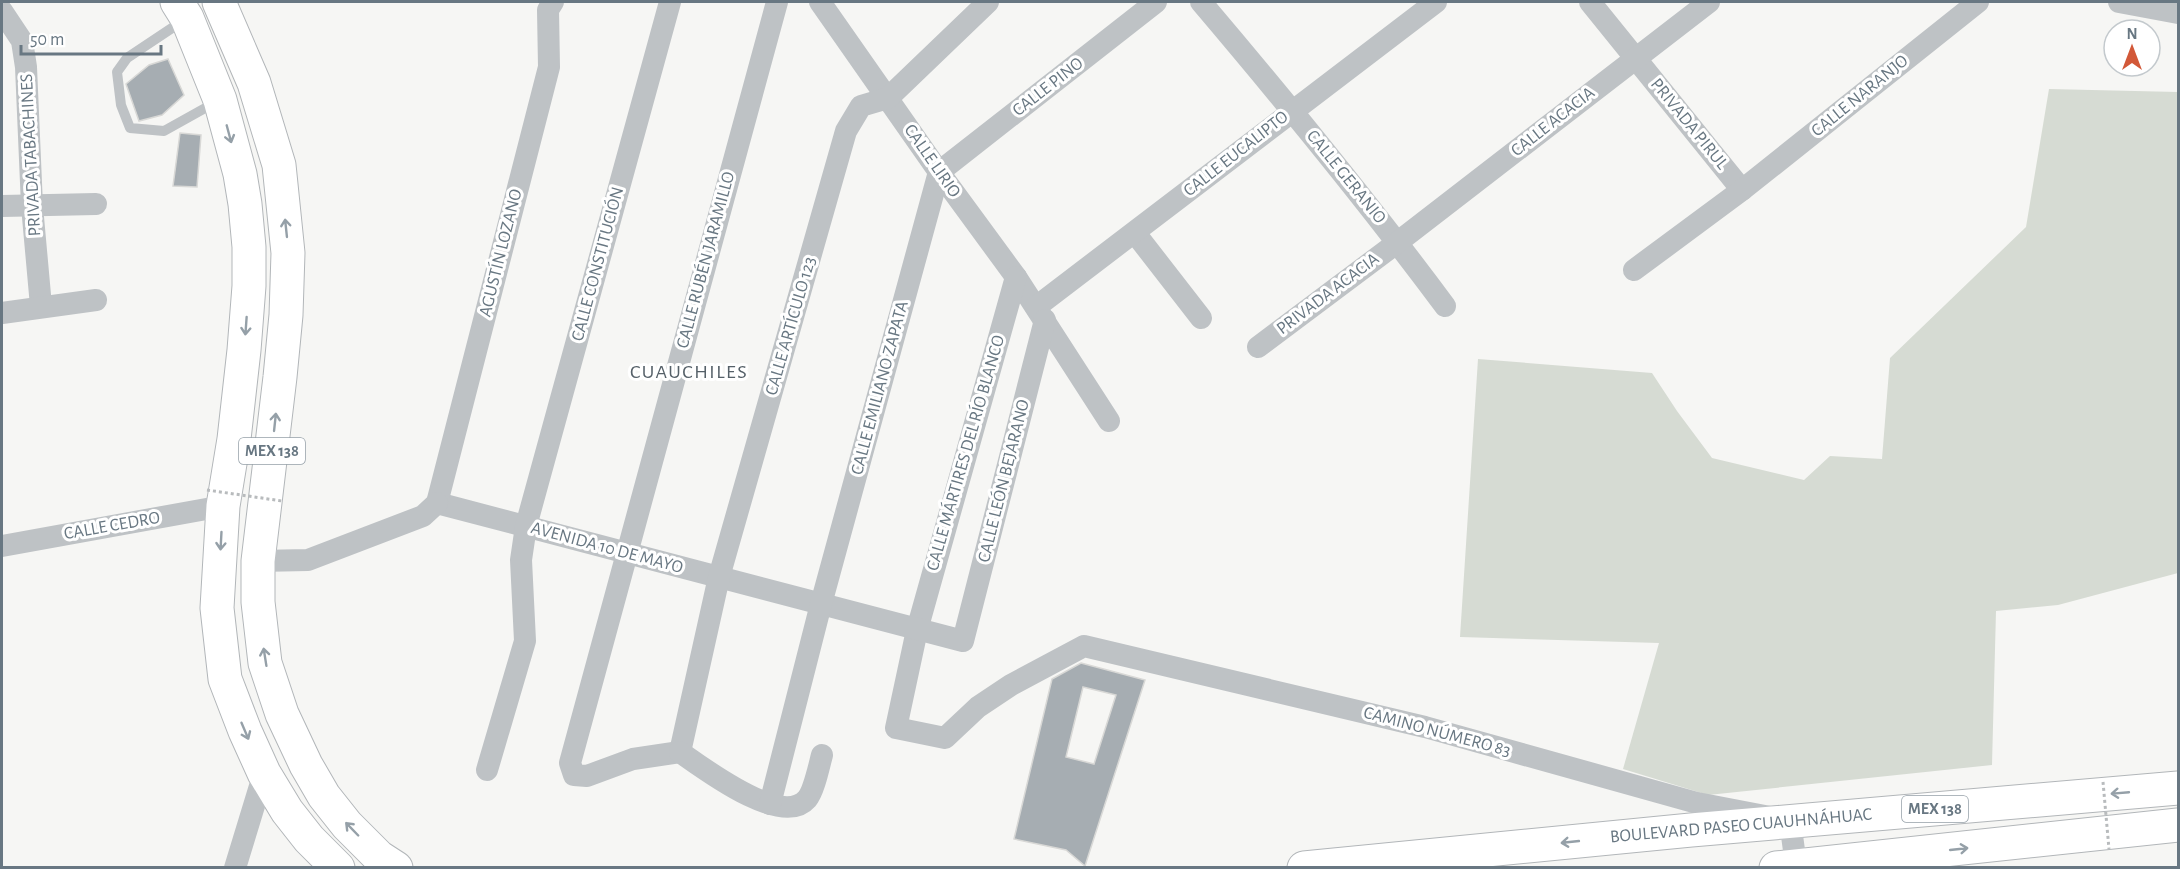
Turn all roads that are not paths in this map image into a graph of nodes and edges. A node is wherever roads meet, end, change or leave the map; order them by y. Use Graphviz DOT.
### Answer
graph roads {
  1 [pos="219,2"];
  2 [pos="553,2"];
  3 [pos="670,2"];
  4 [pos="777,2"];
  5 [pos="820,2"];
  6 [pos="988,2"];
  7 [pos="1156,2"];
  8 [pos="1201,2"];
  9 [pos="1436,2"];
  10 [pos="1590,2"];
  11 [pos="1709,2"];
  12 [pos="1977,2"];
  13 [pos="2119,2"];
  14 [pos="2,10"];
  15 [pos="182,10"];
  16 [pos="2178,13"];
  17 [pos="1636,58"];
  18 [pos="888,98"];
  19 [pos="220,100"];
  20 [pos="1293,110"];
  21 [pos="939,172"];
  22 [pos="1742,190"];
  23 [pos="96,204"];
  24 [pos="2,206"];
  25 [pos="32,206"];
  26 [pos="1135,233"];
  27 [pos="1398,242"];
  28 [pos="1634,270"];
  29 [pos="1016,277"];
  30 [pos="96,300"];
  31 [pos="41,306"];
  32 [pos="1445,306"];
  33 [pos="2,313"];
  34 [pos="1040,314"];
  35 [pos="1201,318"];
  36 [pos="1258,347"];
  37 [pos="1109,421"];
  38 [pos="215,498"];
  39 [pos="436,503"];
  40 [pos="526,526"];
  41 [pos="2,546"];
  42 [pos="627,553"];
  43 [pos="258,561"];
  44 [pos="719,577"];
  45 [pos="821,604"];
  46 [pos="917,630"];
  47 [pos="963,641"];
  48 [pos="1084,645"];
  49 [pos="680,752"];
  50 [pos="822,755"];
  51 [pos="487,770"];
  52 [pos="264,773"];
  53 [pos="2178,787"];
  54 [pos="771,804"];
  55 [pos="1790,821"];
  56 [pos="2178,825"];
  57 [pos="1916,860"];
  58 [pos="235,867"];
  59 [pos="338,867"];
  60 [pos="396,867"];
  61 [pos="1304,867"];
  62 [pos="1789,867"];
  43 -- 1 [label="main road, MEX 138, one-way"];
  2 -- 39 [label="street, AGUSTÍN LOZANO"];
  3 -- 40 [label="street, CALLE CONSTITUCIÓN"];
  4 -- 42 [label="street, CALLE RUBÉN JARAMILLO"];
  5 -- 18 [label="street, CALLE LIRIO"];
  6 -- 18 [label="street"];
  7 -- 21 [label="street, CALLE PINO"];
  8 -- 20 [label="street, CALLE GERANIO"];
  9 -- 20 [label="street, CALLE EUCALIPTO"];
  10 -- 17 [label="street, PRIVADA PIRUL"];
  11 -- 17 [label="street, CALLE ACACIA"];
  12 -- 22 [label="street, CALLE NARANJO"];
  13 -- 16 [label="street"];
  14 -- 25 [label="street, PRIVADA TABACHINES"];
  15 -- 19 [label="main road, MEX 138"];
  15 -- 19 [label="lane"];
  17 -- 22 [label="street, PRIVADA PIRUL"];
  17 -- 27 [label="street, CALLE ACACIA"];
  18 -- 21 [label="street, CALLE LIRIO"];
  18 -- 44 [label="street, CALLE ARTÍCULO 123"];
  19 -- 38 [label="main road, MEX 138, one-way"];
  20 -- 26 [label="street, CALLE EUCALIPTO"];
  20 -- 27 [label="street, CALLE GERANIO"];
  21 -- 29 [label="street, CALLE LIRIO"];
  21 -- 45 [label="street, CALLE EMILIANO ZAPATA"];
  22 -- 28 [label="street, CALLE NARANJO"];
  23 -- 25 [label="street"];
  24 -- 25 [label="street"];
  25 -- 31 [label="street, PRIVADA TABACHINES"];
  26 -- 34 [label="street, CALLE EUCALIPTO"];
  26 -- 35 [label="street"];
  27 -- 32 [label="street, CALLE GERANIO"];
  27 -- 36 [label="street, PRIVADA ACACIA"];
  29 -- 34 [label="street, CALLE LIRIO"];
  29 -- 46 [label="street, CALLE MÁRTIRES DEL RÍO BLANCO"];
  30 -- 31 [label="street"];
  31 -- 33 [label="street"];
  34 -- 37 [label="street, CALLE LIRIO"];
  34 -- 47 [label="street, CALLE LEÓN BEJARANO"];
  38 -- 41 [label="street, CALLE CEDRO"];
  38 -- 52 [label="main road, MEX 138, one-way"];
  39 -- 40 [label="street, AVENIDA 10 DE MAYO"];
  39 -- 43 [label="street"];
  40 -- 42 [label="street, AVENIDA 10 DE MAYO"];
  40 -- 51 [label="street, CALLE CONSTITUCIÓN"];
  42 -- 44 [label="street, AVENIDA 10 DE MAYO"];
  42 -- 49 [label="street, CALLE RUBÉN JARAMILLO"];
  60 -- 43 [label="main road, MEX 138, one-way"];
  44 -- 45 [label="street, AVENIDA 10 DE MAYO"];
  44 -- 49 [label="street, CALLE ARTÍCULO 123"];
  45 -- 46 [label="street, AVENIDA 10 DE MAYO"];
  45 -- 54 [label="street, CALLE EMILIANO ZAPATA"];
  46 -- 47 [label="street, AVENIDA 10 DE MAYO"];
  46 -- 48 [label="street, CALLE MÁRTIRES DEL RÍO BLANCO"];
  48 -- 55 [label="street, CAMINO NÚMERO 83"];
  49 -- 54 [label="street"];
  50 -- 54 [label="street"];
  52 -- 58 [label="street"];
  52 -- 59 [label="main road, MEX 138"];
  53 -- 55 [label="main road, BOULEVARD PASEO CUAUHNÁHUAC / MEX 138, one-way"];
  55 -- 61 [label="main road, BOULEVARD PASEO CUAUHNÁHUAC / MEX 138, one-way"];
  55 -- 62 [label="street"];
  57 -- 56 [label="main road, MEX 138, one-way"];
  57 -- 62 [label="main road, MEX 138"];
}
